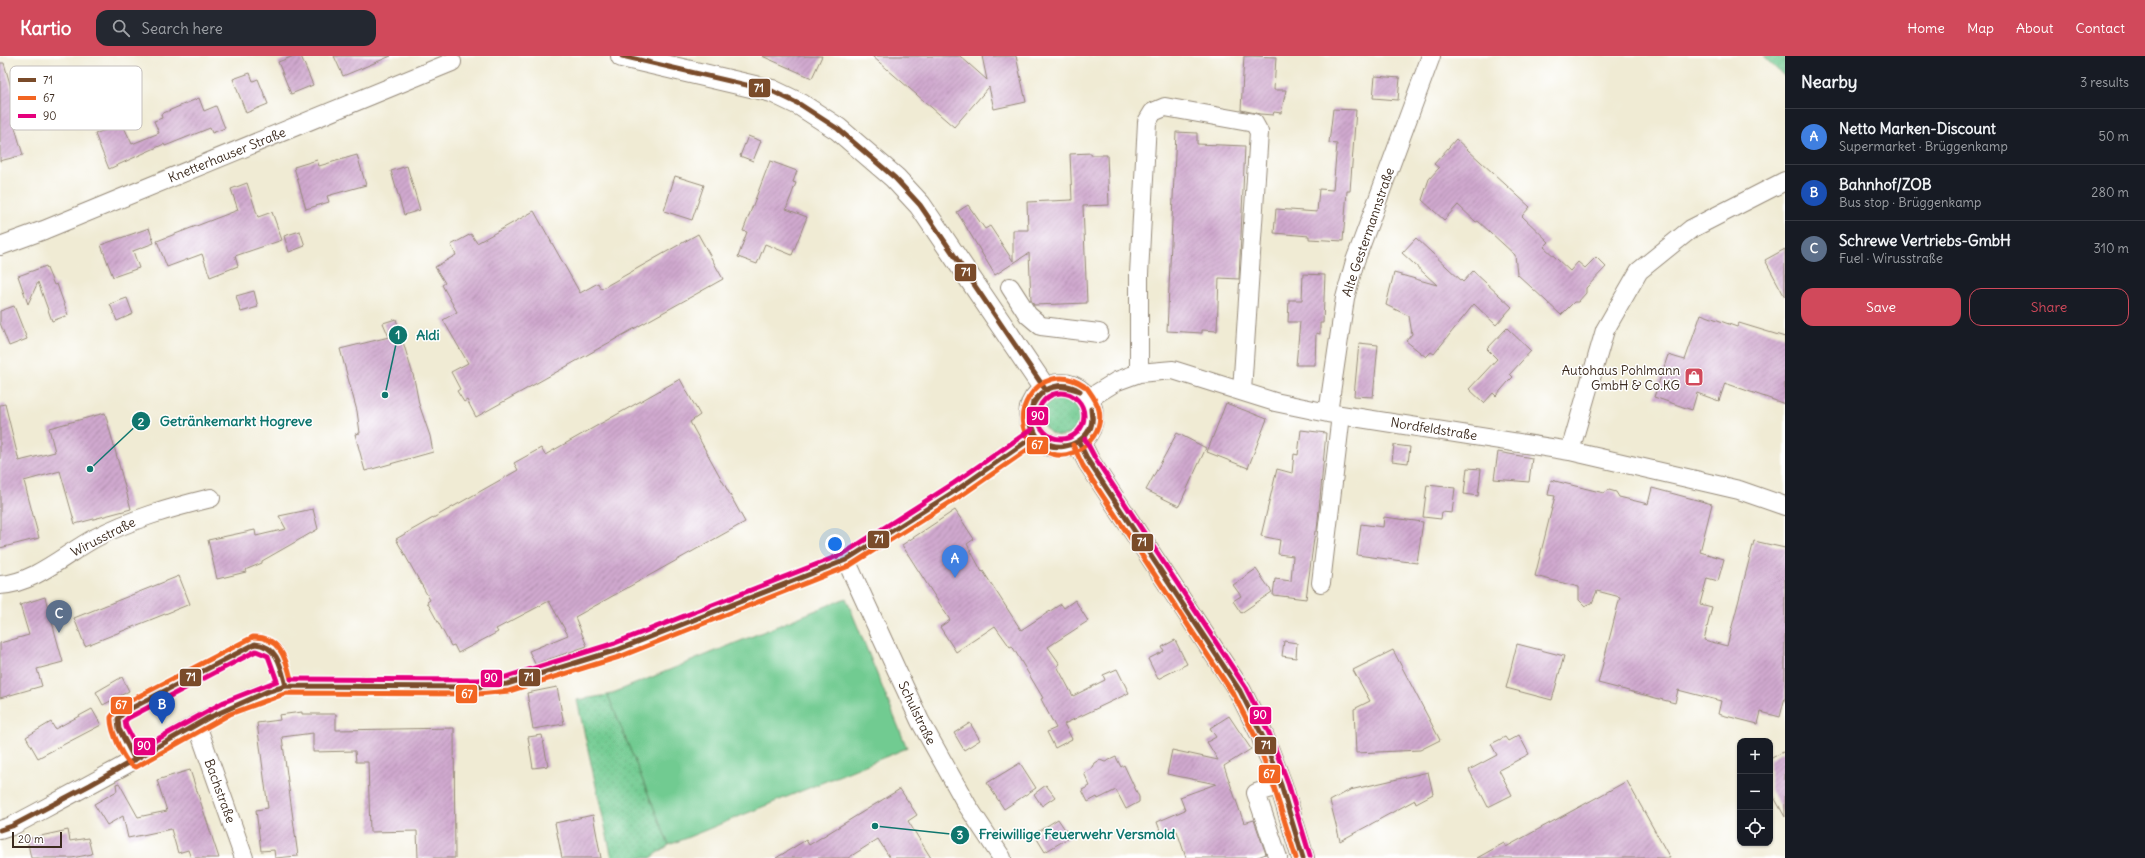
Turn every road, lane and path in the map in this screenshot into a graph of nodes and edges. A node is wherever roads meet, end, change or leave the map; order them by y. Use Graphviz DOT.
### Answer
graph roads {
  1 [pos="622,56"];
  2 [pos="1431,56"];
  3 [pos="452,62"];
  4 [pos="1785,181"];
  5 [pos="0,246"];
  6 [pos="1010,287"];
  7 [pos="1028,315"];
  8 [pos="1099,333"];
  9 [pos="1007,335"];
  10 [pos="1139,373"];
  11 [pos="1045,389"];
  12 [pos="1242,391"];
  13 [pos="1088,399"];
  14 [pos="1334,414"];
  15 [pos="1036,435"];
  16 [pos="1079,442"];
  17 [pos="1570,451"];
  18 [pos="211,498"];
  19 [pos="1785,506"];
  20 [pos="846,560"];
  21 [pos="1321,583"];
  22 [pos="0,585"];
  23 [pos="286,686"];
  24 [pos="197,725"];
  25 [pos="135,760"];
  26 [pos="1281,785"];
  27 [pos="0,830"];
  28 [pos="244,858"];
  29 [pos="1002,858"];
  30 [pos="1278,858"];
  31 [pos="1303,858"];
  1 -- 9 [label="main road"];
  2 -- 14 [label="street, Alte Gestermannstraße"];
  3 -- 5 [label="street, Knetterhauser Straße"];
  4 -- 17 [label="street"];
  6 -- 7 [label="street"];
  7 -- 8 [label="street"];
  7 -- 9 [label="street"];
  9 -- 11 [label="main road"];
  10 -- 12 [label="street, Nordfeldstraße"];
  10 -- 12 [label="street"];
  10 -- 13 [label="street, Nordfeldstraße"];
  11 -- 13 [label="main road"];
  11 -- 15 [label="main road"];
  12 -- 14 [label="street, Nordfeldstraße"];
  13 -- 16 [label="main road"];
  14 -- 17 [label="street, Nordfeldstraße"];
  14 -- 21 [label="street, Alte Gestermannstraße"];
  15 -- 16 [label="main road"];
  15 -- 20 [label="street"];
  16 -- 26 [label="main road"];
  17 -- 19 [label="street, Nordfeldstraße"];
  18 -- 22 [label="street, Wirusstraße"];
  20 -- 23 [label="street"];
  20 -- 29 [label="street, Schulstraße"];
  23 -- 24 [label="street"];
  23 -- 25 [label="street"];
  24 -- 25 [label="street"];
  24 -- 28 [label="street, Bachstraße"];
  25 -- 27 [label="street"];
  26 -- 30 [label="street"];
  26 -- 31 [label="main road"];
}
